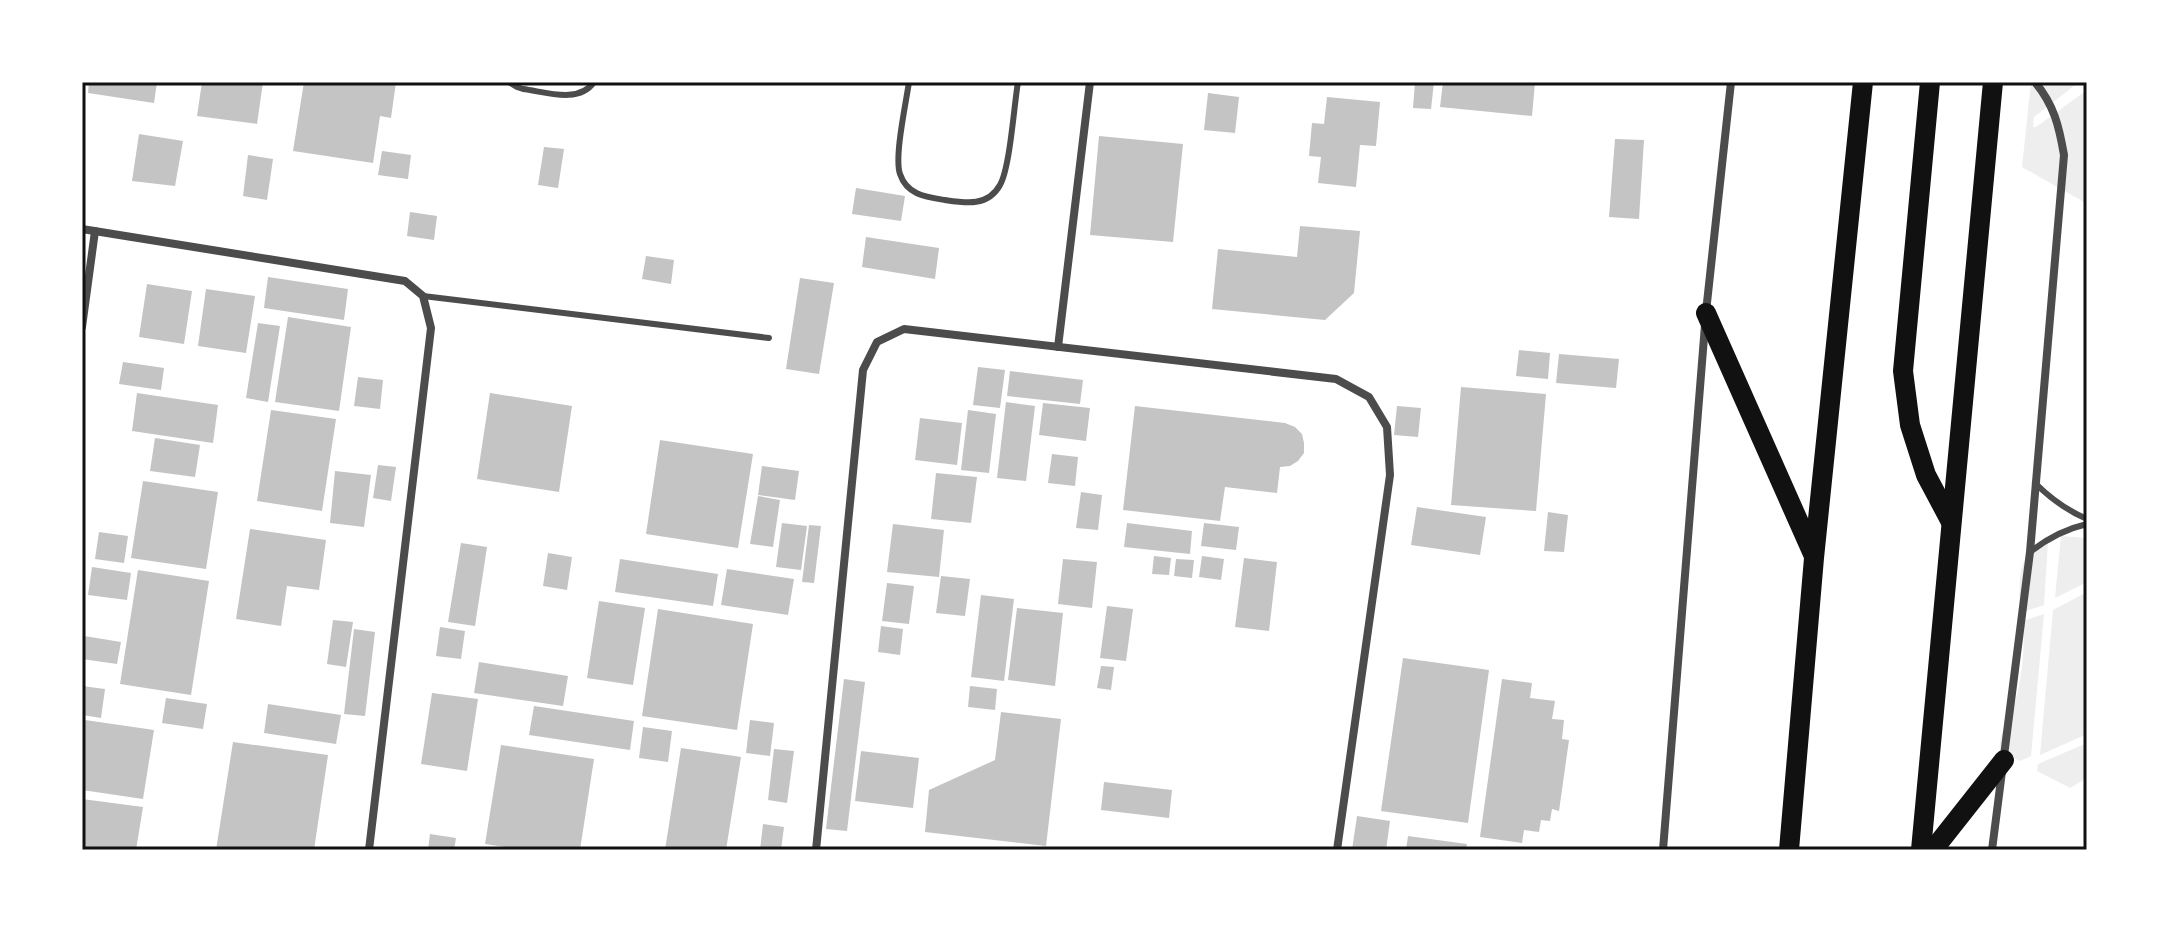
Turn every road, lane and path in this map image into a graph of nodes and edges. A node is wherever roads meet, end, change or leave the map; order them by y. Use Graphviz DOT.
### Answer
graph roads {
  1 [pos="509,82"];
  2 [pos="594,82"];
  3 [pos="909,82"];
  4 [pos="1018,82"];
  5 [pos="1090,82"];
  6 [pos="1731,82"];
  7 [pos="1863,82"];
  8 [pos="1930,82"];
  9 [pos="1993,82"];
  10 [pos="2035,82"];
  11 [pos="82,229"];
  12 [pos="95,231"];
  13 [pos="423,296"];
  14 [pos="1706,313"];
  15 [pos="82,327"];
  16 [pos="769,338"];
  17 [pos="1058,347"];
  18 [pos="2035,483"];
  19 [pos="1951,522"];
  20 [pos="2087,522"];
  21 [pos="2030,552"];
  22 [pos="1814,558"];
  23 [pos="2004,760"];
  24 [pos="369,850"];
  25 [pos="816,850"];
  26 [pos="1337,850"];
  27 [pos="1663,850"];
  28 [pos="1789,850"];
  29 [pos="1921,850"];
  30 [pos="1933,850"];
  31 [pos="1992,850"];
  1 -- 2 [label="lane"];
  3 -- 4 [label="lane"];
  5 -- 17 [label="street"];
  6 -- 14 [label="street"];
  7 -- 22 [label="main road"];
  8 -- 19 [label="main road"];
  9 -- 19 [label="main road"];
  10 -- 18 [label="street"];
  11 -- 12 [label="street"];
  12 -- 13 [label="street"];
  12 -- 15 [label="street"];
  13 -- 16 [label="lane"];
  13 -- 24 [label="street"];
  14 -- 22 [label="main road"];
  14 -- 27 [label="street"];
  17 -- 25 [label="street"];
  17 -- 26 [label="street"];
  18 -- 20 [label="lane"];
  18 -- 21 [label="street"];
  19 -- 29 [label="main road"];
  20 -- 21 [label="lane"];
  21 -- 23 [label="street"];
  22 -- 28 [label="main road"];
  23 -- 30 [label="main road"];
  23 -- 31 [label="street"];
}
